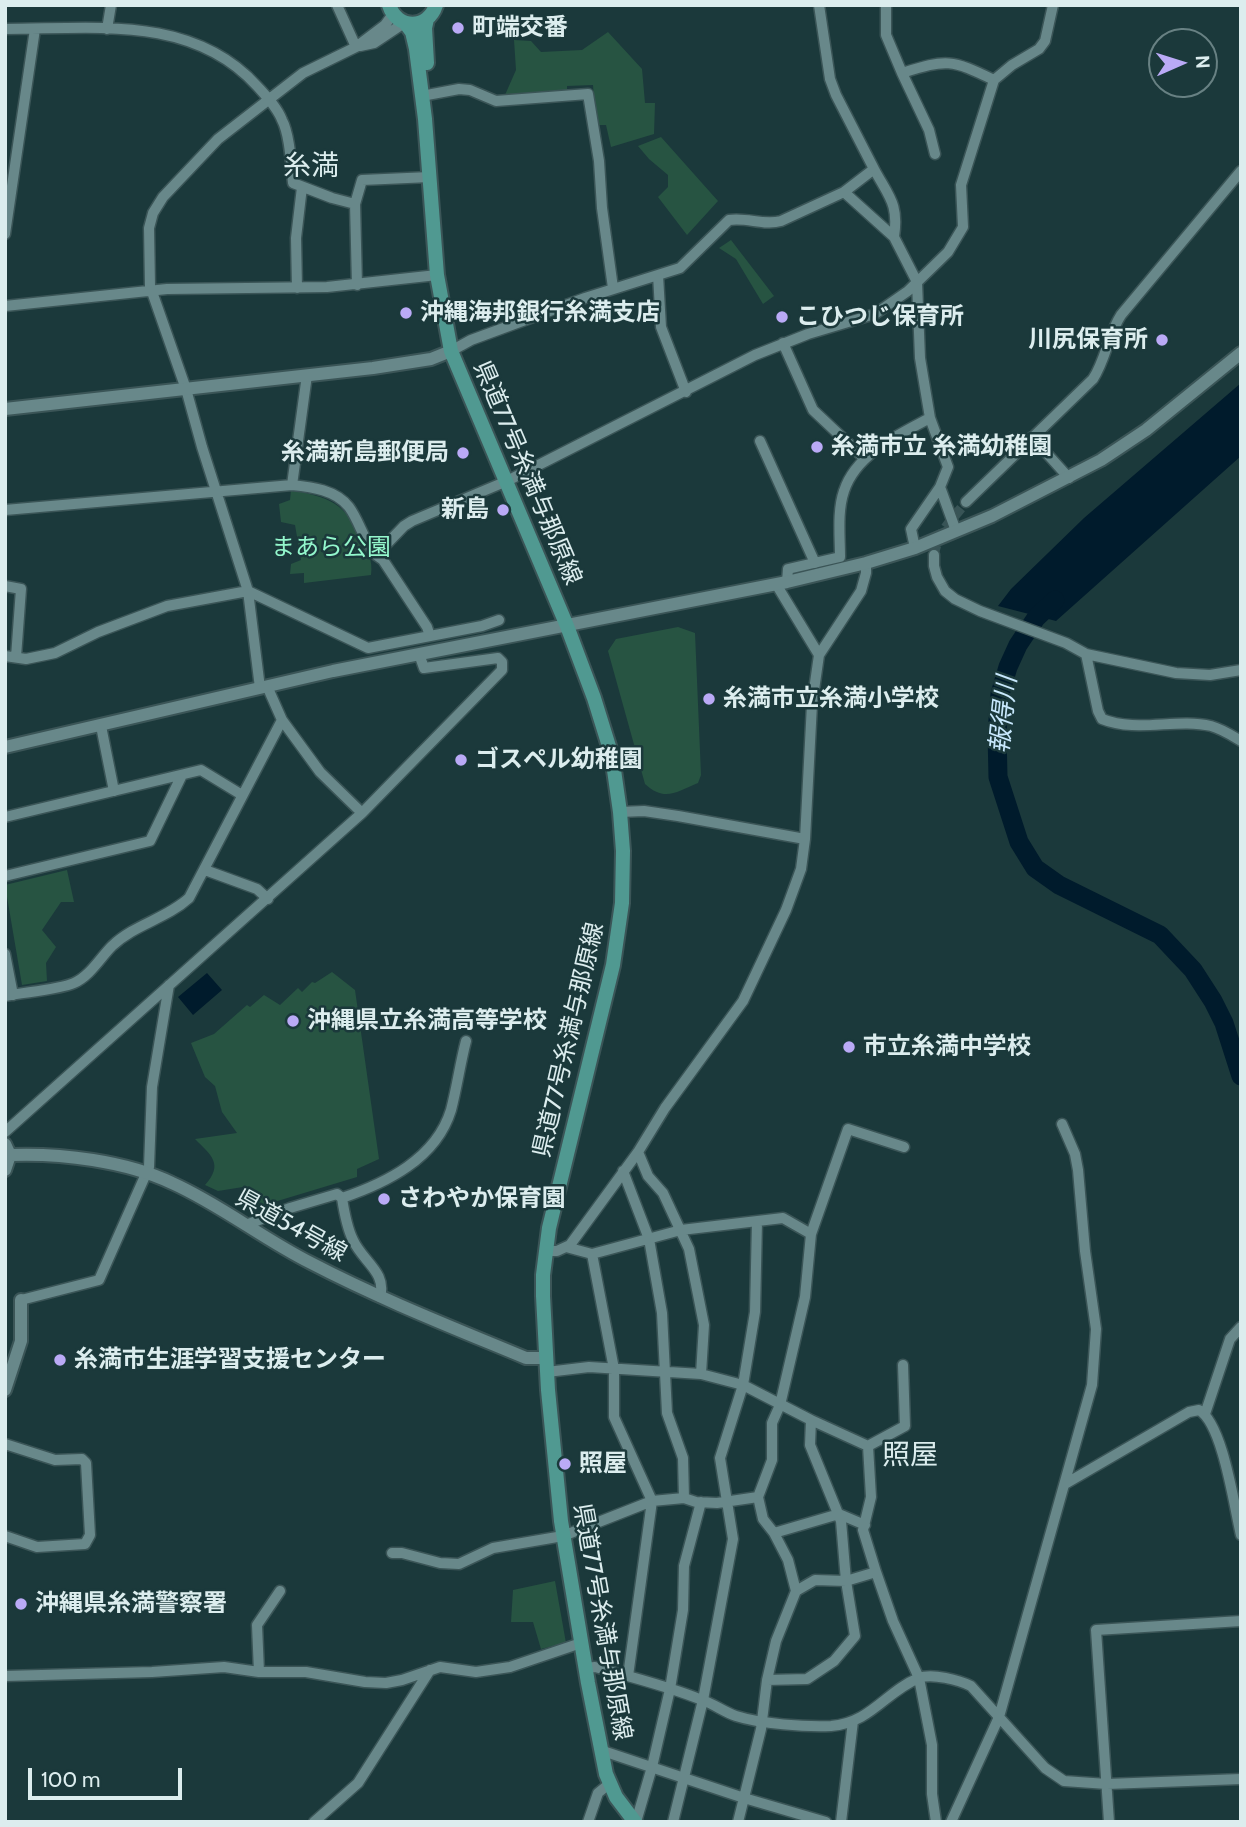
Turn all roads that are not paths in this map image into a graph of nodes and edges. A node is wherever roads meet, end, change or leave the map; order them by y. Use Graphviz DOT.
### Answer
graph roads {
  1 [pos="111,5"];
  2 [pos="337,5"];
  3 [pos="436,5"];
  4 [pos="819,5"];
  5 [pos="886,5"];
  6 [pos="1054,5"];
  7 [pos="398,17"];
  8 [pos="428,19"];
  9 [pos="5,29"];
  10 [pos="35,29"];
  11 [pos="107,29"];
  12 [pos="356,47"];
  13 [pos="902,73"];
  14 [pos="994,80"];
  15 [pos="427,95"];
  16 [pos="268,98"];
  17 [pos="425,119"];
  18 [pos="934,154"];
  19 [pos="874,169"];
  20 [pos="1241,172"];
  21 [pos="430,177"];
  22 [pos="302,187"];
  23 [pos="844,192"];
  24 [pos="355,204"];
  25 [pos="5,234"];
  26 [pos="894,237"];
  27 [pos="437,275"];
  28 [pos="658,275"];
  29 [pos="917,282"];
  30 [pos="356,285"];
  31 [pos="297,288"];
  32 [pos="613,288"];
  33 [pos="152,290"];
  34 [pos="5,306"];
  35 [pos="783,343"];
  36 [pos="451,351"];
  37 [pos="1241,353"];
  38 [pos="307,375"];
  39 [pos="186,389"];
  40 [pos="686,392"];
  41 [pos="5,410"];
  42 [pos="929,418"];
  43 [pos="1032,437"];
  44 [pos="760,442"];
  45 [pos="866,459"];
  46 [pos="1069,478"];
  47 [pos="507,481"];
  48 [pos="292,485"];
  49 [pos="940,487"];
  50 [pos="216,492"];
  51 [pos="966,502"];
  52 [pos="5,510"];
  53 [pos="956,531"];
  54 [pos="915,548"];
  55 [pos="376,555"];
  56 [pos="934,555"];
  57 [pos="816,563"];
  58 [pos="866,563"];
  59 [pos="782,583"];
  60 [pos="5,586"];
  61 [pos="248,591"];
  62 [pos="499,620"];
  63 [pos="567,626"];
  64 [pos="430,636"];
  65 [pos="356,643"];
  66 [pos="419,654"];
  67 [pos="1086,654"];
  68 [pos="819,655"];
  69 [pos="11,656"];
  70 [pos="360,666"];
  71 [pos="1241,670"];
  72 [pos="263,687"];
  73 [pos="282,720"];
  74 [pos="101,726"];
  75 [pos="1241,741"];
  76 [pos="5,747"];
  77 [pos="181,777"];
  78 [pos="114,791"];
  79 [pos="242,795"];
  80 [pos="620,812"];
  81 [pos="362,813"];
  82 [pos="5,817"];
  83 [pos="805,839"];
  84 [pos="205,870"];
  85 [pos="5,876"];
  86 [pos="268,899"];
  87 [pos="5,954"];
  88 [pos="169,985"];
  89 [pos="9,995"];
  90 [pos="466,1041"];
  91 [pos="1062,1124"];
  92 [pos="5,1132"];
  93 [pos="904,1147"];
  94 [pos="8,1150"];
  95 [pos="638,1152"];
  96 [pos="5,1170"];
  97 [pos="624,1171"];
  98 [pos="146,1173"];
  99 [pos="342,1198"];
  100 [pos="757,1221"];
  101 [pos="246,1225"];
  102 [pos="681,1230"];
  103 [pos="811,1234"];
  104 [pos="649,1239"];
  105 [pos="566,1247"];
  106 [pos="545,1251"];
  107 [pos="592,1254"];
  108 [pos="380,1297"];
  109 [pos="22,1300"];
  110 [pos="1241,1327"];
  111 [pos="546,1365"];
  112 [pos="903,1365"];
  113 [pos="614,1369"];
  114 [pos="665,1371"];
  115 [pos="701,1374"];
  116 [pos="743,1385"];
  117 [pos="5,1390"];
  118 [pos="780,1405"];
  119 [pos="1205,1414"];
  120 [pos="811,1420"];
  121 [pos="5,1444"];
  122 [pos="868,1446"];
  123 [pos="1065,1484"];
  124 [pos="758,1497"];
  125 [pos="684,1498"];
  126 [pos="652,1501"];
  127 [pos="701,1502"];
  128 [pos="725,1502"];
  129 [pos="839,1514"];
  130 [pos="865,1525"];
  131 [pos="774,1533"];
  132 [pos="563,1535"];
  133 [pos="1241,1535"];
  134 [pos="5,1536"];
  135 [pos="392,1553"];
  136 [pos="876,1572"];
  137 [pos="846,1581"];
  138 [pos="280,1591"];
  139 [pos="796,1591"];
  140 [pos="1241,1621"];
  141 [pos="581,1643"];
  142 [pos="585,1668"];
  143 [pos="430,1670"];
  144 [pos="259,1672"];
  145 [pos="5,1676"];
  146 [pos="628,1676"];
  147 [pos="919,1678"];
  148 [pos="767,1680"];
  149 [pos="670,1689"];
  150 [pos="703,1700"];
  151 [pos="999,1717"];
  152 [pos="762,1721"];
  153 [pos="853,1721"];
  154 [pos="600,1750"];
  155 [pos="652,1767"];
  156 [pos="684,1778"];
  157 [pos="1241,1779"];
  158 [pos="610,1784"];
  159 [pos="1107,1784"];
  160 [pos="744,1798"];
  161 [pos="314,1822"];
  162 [pos="588,1822"];
  163 [pos="636,1822"];
  164 [pos="673,1822"];
  165 [pos="738,1822"];
  166 [pos="827,1822"];
  167 [pos="841,1822"];
  168 [pos="936,1822"];
  169 [pos="951,1822"];
  170 [pos="1109,1822"];
  1 -- 11 [label="street"];
  2 -- 12 [label="street"];
  3 -- 8 [label="main road"];
  4 -- 19 [label="street"];
  5 -- 13 [label="street"];
  6 -- 14 [label="street"];
  7 -- 8 [label="main road"];
  7 -- 12 [label="street"];
  7 -- 17 [label="main road, 県道77号糸満与那原線"];
  8 -- 15 [label="main road, 県道77号糸満与那原線"];
  9 -- 10 [label="street"];
  10 -- 11 [label="street"];
  10 -- 25 [label="street"];
  11 -- 16 [label="street"];
  12 -- 16 [label="street"];
  13 -- 14 [label="street"];
  13 -- 18 [label="street"];
  14 -- 29 [label="street"];
  15 -- 17 [label="main road, 県道77号糸満与那原線"];
  15 -- 32 [label="street"];
  16 -- 22 [label="street"];
  16 -- 33 [label="street"];
  17 -- 21 [label="main road, 県道77号糸満与那原線"];
  19 -- 23 [label="street"];
  19 -- 26 [label="street"];
  20 -- 43 [label="street"];
  21 -- 24 [label="street"];
  21 -- 27 [label="main road, 県道77号糸満与那原線"];
  22 -- 24 [label="street"];
  22 -- 31 [label="street"];
  23 -- 26 [label="street"];
  23 -- 28 [label="street"];
  24 -- 30 [label="street"];
  26 -- 29 [label="street"];
  27 -- 30 [label="street"];
  27 -- 36 [label="main road, 県道77号糸満与那原線"];
  28 -- 32 [label="street"];
  28 -- 40 [label="street"];
  29 -- 35 [label="street"];
  29 -- 42 [label="street"];
  30 -- 31 [label="street"];
  31 -- 33 [label="street"];
  32 -- 36 [label="street"];
  33 -- 34 [label="street"];
  33 -- 39 [label="street"];
  35 -- 40 [label="street"];
  35 -- 45 [label="street"];
  36 -- 38 [label="street"];
  36 -- 47 [label="main road, 県道77号糸満与那原線"];
  37 -- 46 [label="street"];
  38 -- 39 [label="street"];
  38 -- 48 [label="street"];
  39 -- 41 [label="street"];
  39 -- 50 [label="street"];
  40 -- 47 [label="street"];
  42 -- 45 [label="street"];
  42 -- 49 [label="street"];
  43 -- 46 [label="street"];
  43 -- 51 [label="street"];
  44 -- 57 [label="street"];
  45 -- 57 [label="street"];
  46 -- 53 [label="street"];
  47 -- 55 [label="street"];
  47 -- 63 [label="main road, 県道77号糸満与那原線"];
  48 -- 50 [label="street"];
  48 -- 55 [label="street"];
  49 -- 53 [label="street"];
  49 -- 54 [label="street"];
  50 -- 52 [label="street"];
  50 -- 61 [label="street"];
  53 -- 54 [label="street"];
  54 -- 58 [label="street"];
  55 -- 64 [label="street"];
  56 -- 67 [label="street"];
  57 -- 59 [label="street"];
  58 -- 59 [label="street"];
  58 -- 68 [label="street"];
  59 -- 63 [label="street"];
  59 -- 68 [label="street"];
  60 -- 69 [label="street"];
  61 -- 65 [label="street"];
  61 -- 69 [label="street"];
  61 -- 72 [label="street"];
  62 -- 64 [label="street"];
  63 -- 66 [label="street"];
  63 -- 80 [label="main road, 県道77号糸満与那原線"];
  64 -- 65 [label="street"];
  65 -- 70 [label="street"];
  66 -- 70 [label="street"];
  66 -- 81 [label="street"];
  67 -- 71 [label="street"];
  67 -- 75 [label="street"];
  68 -- 83 [label="street"];
  70 -- 72 [label="street"];
  72 -- 73 [label="street"];
  72 -- 74 [label="street"];
  73 -- 79 [label="street"];
  73 -- 81 [label="street"];
  74 -- 76 [label="street"];
  74 -- 78 [label="street"];
  77 -- 78 [label="street"];
  77 -- 79 [label="street"];
  77 -- 85 [label="street"];
  78 -- 82 [label="street"];
  79 -- 84 [label="street"];
  80 -- 83 [label="street"];
  80 -- 106 [label="main road, 県道77号糸満与那原線"];
  81 -- 86 [label="street"];
  83 -- 95 [label="street"];
  84 -- 86 [label="street"];
  84 -- 89 [label="street"];
  86 -- 88 [label="street"];
  87 -- 89 [label="street"];
  88 -- 92 [label="street"];
  88 -- 98 [label="street"];
  90 -- 99 [label="street"];
  91 -- 123 [label="street"];
  93 -- 103 [label="street"];
  94 -- 96 [label="street, 県道54号線"];
  94 -- 98 [label="street, 県道54号線"];
  95 -- 97 [label="street"];
  95 -- 102 [label="street"];
  97 -- 104 [label="street"];
  97 -- 105 [label="street"];
  98 -- 101 [label="street, 県道54号線"];
  98 -- 109 [label="street"];
  99 -- 101 [label="street"];
  99 -- 108 [label="street"];
  100 -- 102 [label="street"];
  100 -- 103 [label="street"];
  100 -- 116 [label="street"];
  101 -- 108 [label="street, 県道54号線"];
  102 -- 104 [label="street"];
  102 -- 115 [label="street"];
  103 -- 118 [label="street"];
  104 -- 107 [label="street"];
  104 -- 114 [label="street"];
  105 -- 106 [label="street"];
  105 -- 107 [label="street"];
  106 -- 111 [label="main road, 県道77号糸満与那原線"];
  107 -- 113 [label="street"];
  108 -- 111 [label="street, 県道54号線"];
  109 -- 117 [label="street"];
  110 -- 119 [label="street"];
  111 -- 113 [label="street"];
  111 -- 132 [label="main road, 県道77号糸満与那原線"];
  112 -- 122 [label="street"];
  113 -- 114 [label="street"];
  113 -- 126 [label="street"];
  114 -- 115 [label="street"];
  114 -- 125 [label="street"];
  115 -- 116 [label="street"];
  116 -- 118 [label="street"];
  116 -- 128 [label="street"];
  118 -- 120 [label="street"];
  118 -- 124 [label="street"];
  119 -- 123 [label="street"];
  119 -- 133 [label="street"];
  120 -- 122 [label="street"];
  120 -- 129 [label="street"];
  121 -- 134 [label="street"];
  122 -- 130 [label="street"];
  123 -- 151 [label="street"];
  124 -- 128 [label="street"];
  124 -- 131 [label="street"];
  125 -- 126 [label="street"];
  125 -- 127 [label="street"];
  126 -- 132 [label="street"];
  126 -- 146 [label="street"];
  127 -- 128 [label="street"];
  127 -- 149 [label="street"];
  128 -- 150 [label="street"];
  129 -- 130 [label="street"];
  129 -- 131 [label="street"];
  129 -- 137 [label="street"];
  130 -- 136 [label="street"];
  131 -- 139 [label="street"];
  132 -- 135 [label="street"];
  132 -- 141 [label="main road, 県道77号糸満与那原線"];
  136 -- 137 [label="street"];
  136 -- 147 [label="street"];
  137 -- 139 [label="street"];
  137 -- 148 [label="street"];
  138 -- 144 [label="street"];
  139 -- 148 [label="street"];
  140 -- 159 [label="street"];
  141 -- 142 [label="main road, 県道77号糸満与那原線"];
  141 -- 143 [label="street"];
  142 -- 146 [label="street"];
  142 -- 154 [label="main road, 県道77号糸満与那原線"];
  143 -- 144 [label="street"];
  143 -- 161 [label="street"];
  144 -- 145 [label="street"];
  146 -- 149 [label="street"];
  147 -- 151 [label="street"];
  147 -- 153 [label="street"];
  147 -- 168 [label="street"];
  148 -- 152 [label="street"];
  149 -- 150 [label="street"];
  149 -- 155 [label="street"];
  150 -- 152 [label="street"];
  150 -- 156 [label="street"];
  151 -- 159 [label="street"];
  151 -- 169 [label="street"];
  152 -- 153 [label="street"];
  152 -- 160 [label="street"];
  153 -- 167 [label="street"];
  154 -- 155 [label="street"];
  154 -- 158 [label="main road, 県道77号糸満与那原線"];
  155 -- 156 [label="street"];
  155 -- 163 [label="street"];
  156 -- 160 [label="street"];
  156 -- 164 [label="street"];
  157 -- 159 [label="street"];
  158 -- 162 [label="street"];
  158 -- 163 [label="main road, 県道77号糸満与那原線"];
  159 -- 170 [label="street"];
  160 -- 165 [label="street"];
  160 -- 166 [label="street"];
}
